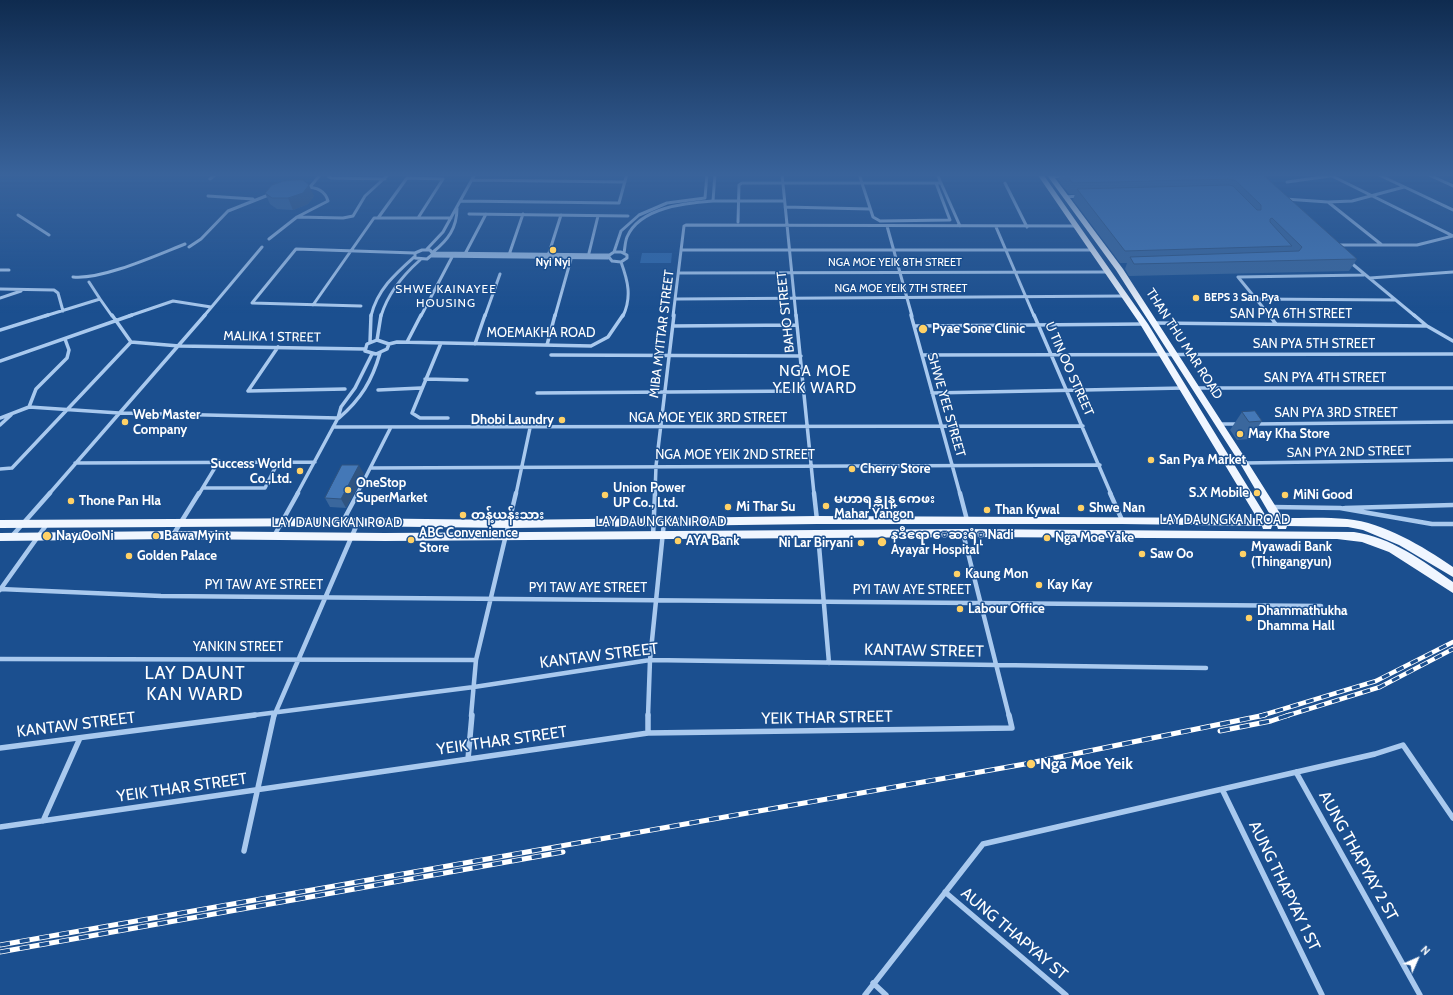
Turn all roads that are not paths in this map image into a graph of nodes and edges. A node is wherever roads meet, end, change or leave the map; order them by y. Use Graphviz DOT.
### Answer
graph roads {
  1 [pos="26,220"];
  2 [pos="219,220"];
  3 [pos="292,220"];
  4 [pos="372,220"];
  5 [pos="450,220"];
  6 [pos="458,220"];
  7 [pos="483,220"];
  8 [pos="521,220"];
  9 [pos="559,220"];
  10 [pos="597,220"];
  11 [pos="633,220"];
  12 [pos="642,220"];
  13 [pos="786,220"];
  14 [pos="879,220"];
  15 [pos="920,220"];
  16 [pos="957,220"];
  17 [pos="1024,220"];
  18 [pos="1073,220"];
  19 [pos="1083,220"];
  20 [pos="1351,220"];
  21 [pos="1422,220"];
  22 [pos="787,225"];
  23 [pos="887,226"];
  24 [pos="960,226"];
  25 [pos="1077,226"];
  26 [pos="996,227"];
  27 [pos="1027,227"];
  28 [pos="49,235"];
  29 [pos="1453,236"];
  30 [pos="269,238"];
  31 [pos="185,244"];
  32 [pos="1382,245"];
  33 [pos="262,246"];
  34 [pos="189,247"];
  35 [pos="428,249"];
  36 [pos="683,250"];
  37 [pos="790,250"];
  38 [pos="893,250"];
  39 [pos="1006,250"];
  40 [pos="1094,250"];
  41 [pos="1336,250"];
  42 [pos="352,251"];
  43 [pos="466,252"];
  44 [pos="510,252"];
  45 [pos="614,252"];
  46 [pos="549,253"];
  47 [pos="589,253"];
  48 [pos="624,253"];
  49 [pos="433,254"];
  50 [pos="414,255"];
  51 [pos="609,256"];
  52 [pos="452,257"];
  53 [pos="571,259"];
  54 [pos="420,260"];
  55 [pos="1348,260"];
  56 [pos="621,262"];
  57 [pos="1120,267"];
  58 [pos="0,270"];
  59 [pos="9,270"];
  60 [pos="1109,271"];
  61 [pos="792,272"];
  62 [pos="899,272"];
  63 [pos="1016,272"];
  64 [pos="1453,272"];
  65 [pos="680,273"];
  66 [pos="500,274"];
  67 [pos="1365,275"];
  68 [pos="73,277"];
  69 [pos="1369,278"];
  70 [pos="89,282"];
  71 [pos="0,289"];
  72 [pos="25,290"];
  73 [pos="1126,296"];
  74 [pos="1027,297"];
  75 [pos="0,298"];
  76 [pos="794,298"];
  77 [pos="906,298"];
  78 [pos="100,299"];
  79 [pos="677,299"];
  80 [pos="1256,299"];
  81 [pos="1394,300"];
  82 [pos="314,305"];
  83 [pos="361,306"];
  84 [pos="211,307"];
  85 [pos="63,311"];
  86 [pos="115,320"];
  87 [pos="1154,323"];
  88 [pos="1144,324"];
  89 [pos="1276,324"];
  90 [pos="797,325"];
  91 [pos="1039,325"];
  92 [pos="674,326"];
  93 [pos="914,326"];
  94 [pos="1427,326"];
  95 [pos="0,330"];
  96 [pos="65,339"];
  97 [pos="377,340"];
  98 [pos="1453,341"];
  99 [pos="131,342"];
  100 [pos="370,342"];
  101 [pos="407,342"];
  102 [pos="441,343"];
  103 [pos="389,344"];
  104 [pos="475,344"];
  105 [pos="547,345"];
  106 [pos="179,346"];
  107 [pos="278,347"];
  108 [pos="365,349"];
  109 [pos="380,353"];
  110 [pos="372,354"];
  111 [pos="1052,354"];
  112 [pos="1175,354"];
  113 [pos="1453,354"];
  114 [pos="922,355"];
  115 [pos="1163,355"];
  116 [pos="551,356"];
  117 [pos="669,356"];
  118 [pos="801,356"];
  119 [pos="0,361"];
  120 [pos="425,379"];
  121 [pos="467,380"];
  122 [pos="421,388"];
  123 [pos="1184,388"];
  124 [pos="1196,388"];
  125 [pos="1453,388"];
  126 [pos="345,389"];
  127 [pos="378,390"];
  128 [pos="1067,390"];
  129 [pos="804,391"];
  130 [pos="666,392"];
  131 [pos="537,393"];
  132 [pos="932,393"];
  133 [pos="29,407"];
  134 [pos="67,410"];
  135 [pos="12,413"];
  136 [pos="118,413"];
  137 [pos="0,418"];
  138 [pos="338,418"];
  139 [pos="448,418"];
  140 [pos="1453,422"];
  141 [pos="1220,424"];
  142 [pos="1243,424"];
  143 [pos="1251,424"];
  144 [pos="0,425"];
  145 [pos="942,426"];
  146 [pos="1083,426"];
  147 [pos="334,427"];
  148 [pos="391,427"];
  149 [pos="530,428"];
  150 [pos="661,428"];
  151 [pos="808,428"];
  152 [pos="1453,460"];
  153 [pos="220,461"];
  154 [pos="278,462"];
  155 [pos="315,462"];
  156 [pos="75,463"];
  157 [pos="1244,463"];
  158 [pos="812,465"];
  159 [pos="1100,465"];
  160 [pos="523,466"];
  161 [pos="656,466"];
  162 [pos="952,466"];
  163 [pos="371,468"];
  164 [pos="0,469"];
  165 [pos="203,488"];
  166 [pos="1453,505"];
  167 [pos="1272,507"];
  168 [pos="1340,508"];
  169 [pos="817,520"];
  170 [pos="903,520"];
  171 [pos="967,520"];
  172 [pos="1122,520"];
  173 [pos="658,521"];
  174 [pos="342,522"];
  175 [pos="358,522"];
  176 [pos="1264,522"];
  177 [pos="1280,522"];
  178 [pos="180,523"];
  179 [pos="280,523"];
  180 [pos="0,524"];
  181 [pos="22,524"];
  182 [pos="47,524"];
  183 [pos="510,524"];
  184 [pos="1453,524"];
  185 [pos="110,525"];
  186 [pos="906,533"];
  187 [pos="963,533"];
  188 [pos="818,534"];
  189 [pos="1288,534"];
  190 [pos="173,535"];
  191 [pos="1273,535"];
  192 [pos="38,536"];
  193 [pos="101,536"];
  194 [pos="658,536"];
  195 [pos="0,537"];
  196 [pos="12,537"];
  197 [pos="274,537"];
  198 [pos="350,537"];
  199 [pos="507,537"];
  200 [pos="1453,573"];
  201 [pos="1453,588"];
  202 [pos="0,590"];
  203 [pos="326,597"];
  204 [pos="492,598"];
  205 [pos="657,599"];
  206 [pos="824,600"];
  207 [pos="981,602"];
  208 [pos="1321,606"];
  209 [pos="0,659"];
  210 [pos="299,659"];
  211 [pos="476,660"];
  212 [pos="650,660"];
  213 [pos="829,663"];
  214 [pos="997,665"];
  215 [pos="1206,668"];
  216 [pos="474,686"];
  217 [pos="275,713"];
  218 [pos="648,733"];
  219 [pos="80,738"];
  220 [pos="0,748"];
  221 [pos="468,759"];
  222 [pos="1296,772"];
  223 [pos="1222,789"];
  224 [pos="257,790"];
  225 [pos="1453,818"];
  226 [pos="43,821"];
  227 [pos="0,827"];
  228 [pos="244,851"];
  229 [pos="945,892"];
  230 [pos="873,983"];
  231 [pos="864,995"];
  232 [pos="886,995"];
  233 [pos="1066,995"];
  234 [pos="1322,995"];
  235 [pos="1420,995"];
  1 -- 28 [label="street"];
  2 -- 34 [label="street"];
  3 -- 30 [label="street"];
  4 -- 42 [label="street"];
  5 -- 35 [label="street"];
  6 -- 49 [label="street"];
  7 -- 43 [label="street"];
  8 -- 44 [label="street"];
  9 -- 46 [label="street"];
  10 -- 47 [label="street"];
  11 -- 45 [label="street"];
  12 -- 48 [label="street"];
  13 -- 22 [label="street, BAHO STREET"];
  14 -- 15 [label="street"];
  16 -- 24 [label="street"];
  17 -- 27 [label="street"];
  18 -- 25 [label="main road, THAN THU MAR ROAD"];
  19 -- 57 [label="main road, THAN THU MAR ROAD"];
  20 -- 32 [label="street"];
  21 -- 29 [label="street"];
  22 -- 23 [label="street"];
  22 -- 36 [label="street, MIBA MYITTAR STREET"];
  22 -- 37 [label="street, BAHO STREET"];
  23 -- 24 [label="street"];
  23 -- 38 [label="street, SHWE YEE STREET"];
  24 -- 26 [label="street"];
  25 -- 27 [label="street"];
  25 -- 40 [label="main road, THAN THU MAR ROAD"];
  26 -- 27 [label="street"];
  26 -- 39 [label="street, U TIN OO STREET"];
  29 -- 32 [label="street"];
  31 -- 68 [label="street"];
  32 -- 41 [label="street"];
  33 -- 84 [label="street"];
  35 -- 49 [label="street"];
  35 -- 50 [label="street"];
  36 -- 37 [label="street"];
  36 -- 65 [label="street, MIBA MYITTAR STREET"];
  37 -- 38 [label="street"];
  37 -- 61 [label="street, BAHO STREET"];
  38 -- 39 [label="street"];
  38 -- 62 [label="street, SHWE YEE STREET"];
  39 -- 40 [label="street"];
  39 -- 63 [label="street, U TIN OO STREET"];
  40 -- 60 [label="main road, THAN THU MAR ROAD"];
  42 -- 50 [label="street"];
  42 -- 82 [label="street"];
  42 -- 82 [label="street"];
  43 -- 44 [label="street"];
  43 -- 49 [label="street"];
  44 -- 46 [label="street"];
  45 -- 48 [label="street"];
  45 -- 51 [label="street"];
  46 -- 47 [label="street"];
  47 -- 51 [label="street"];
  48 -- 56 [label="street"];
  49 -- 52 [label="street"];
  49 -- 54 [label="street"];
  50 -- 54 [label="street"];
  50 -- 100 [label="street"];
  51 -- 53 [label="street"];
  51 -- 56 [label="street"];
  52 -- 53 [label="street"];
  52 -- 101 [label="street"];
  53 -- 105 [label="street"];
  54 -- 97 [label="street"];
  55 -- 67 [label="street"];
  56 -- 105 [label="street, MOEMAKHA ROAD"];
  57 -- 60 [label="main road"];
  57 -- 87 [label="main road, THAN THU MAR ROAD"];
  58 -- 59 [label="street"];
  60 -- 63 [label="street, NGA MOE YEIK 8TH STREET"];
  60 -- 73 [label="main road, THAN THU MAR ROAD"];
  61 -- 62 [label="street, NGA MOE YEIK 8TH STREET"];
  61 -- 65 [label="street, NGA MOE YEIK 8TH STREET"];
  61 -- 76 [label="street, BAHO STREET"];
  62 -- 63 [label="street, NGA MOE YEIK 8TH STREET"];
  62 -- 77 [label="street, SHWE YEE STREET"];
  63 -- 74 [label="street, U TIN OO STREET"];
  64 -- 69 [label="street"];
  65 -- 79 [label="street, MIBA MYITTAR STREET"];
  66 -- 104 [label="street"];
  67 -- 69 [label="street"];
  67 -- 80 [label="street"];
  69 -- 81 [label="street"];
  70 -- 78 [label="street"];
  71 -- 72 [label="street"];
  72 -- 75 [label="street"];
  72 -- 85 [label="street"];
  73 -- 74 [label="street, NGA MOE YEIK 7TH STREET"];
  73 -- 88 [label="main road, THAN THU MAR ROAD"];
  74 -- 77 [label="street, NGA MOE YEIK 7TH STREET"];
  74 -- 91 [label="street, U TIN OO STREET"];
  76 -- 77 [label="street, NGA MOE YEIK 7TH STREET"];
  76 -- 79 [label="street, NGA MOE YEIK 7TH STREET"];
  76 -- 90 [label="street, BAHO STREET"];
  77 -- 93 [label="street, SHWE YEE STREET"];
  78 -- 85 [label="street"];
  78 -- 86 [label="street"];
  79 -- 92 [label="street, MIBA MYITTAR STREET"];
  80 -- 81 [label="street"];
  80 -- 89 [label="street"];
  81 -- 94 [label="street"];
  82 -- 83 [label="street"];
  84 -- 86 [label="street"];
  84 -- 106 [label="street"];
  85 -- 95 [label="street"];
  86 -- 96 [label="street"];
  86 -- 99 [label="street"];
  87 -- 89 [label="street, SAN PYA 6TH STREET"];
  87 -- 112 [label="main road, THAN THU MAR ROAD"];
  88 -- 91 [label="street"];
  88 -- 115 [label="main road, THAN THU MAR ROAD"];
  89 -- 94 [label="street, SAN PYA 6TH STREET"];
  90 -- 92 [label="street"];
  90 -- 118 [label="street, BAHO STREET"];
  91 -- 93 [label="street"];
  91 -- 111 [label="street, U TIN OO STREET"];
  92 -- 117 [label="street, MIBA MYITTAR STREET"];
  93 -- 114 [label="street, SHWE YEE STREET"];
  94 -- 98 [label="street"];
  96 -- 119 [label="street"];
  96 -- 133 [label="street"];
  97 -- 100 [label="street"];
  97 -- 103 [label="street"];
  99 -- 106 [label="street, MALIKA 1 STREET"];
  99 -- 134 [label="street"];
  100 -- 108 [label="street"];
  101 -- 102 [label="street, MOEMAKHA ROAD"];
  101 -- 103 [label="street, MOEMAKHA ROAD"];
  102 -- 104 [label="street, MOEMAKHA ROAD"];
  102 -- 120 [label="street"];
  103 -- 109 [label="street"];
  104 -- 105 [label="street, MOEMAKHA ROAD"];
  106 -- 107 [label="street, MALIKA 1 STREET"];
  106 -- 136 [label="street"];
  107 -- 108 [label="street, MALIKA 1 STREET"];
  107 -- 126 [label="street"];
  108 -- 110 [label="street"];
  109 -- 110 [label="street"];
  109 -- 138 [label="street"];
  110 -- 138 [label="street"];
  111 -- 114 [label="street, SAN PYA 5TH STREET"];
  111 -- 115 [label="street, SAN PYA 5TH STREET"];
  111 -- 128 [label="street, U TIN OO STREET"];
  112 -- 113 [label="street, SAN PYA 5TH STREET"];
  112 -- 115 [label="street, SAN PYA 5TH STREET"];
  112 -- 124 [label="main road, THAN THU MAR ROAD"];
  114 -- 132 [label="street, SHWE YEE STREET"];
  115 -- 123 [label="main road, THAN THU MAR ROAD"];
  116 -- 117 [label="street"];
  117 -- 118 [label="street"];
  117 -- 130 [label="street, MIBA MYITTAR STREET"];
  118 -- 129 [label="street, BAHO STREET"];
  120 -- 121 [label="street"];
  120 -- 122 [label="street"];
  122 -- 127 [label="street"];
  122 -- 139 [label="street"];
  123 -- 128 [label="street"];
  123 -- 176 [label="main road, THAN THU MAR ROAD"];
  124 -- 125 [label="street, SAN PYA 4TH STREET"];
  124 -- 141 [label="main road, THAN THU MAR ROAD"];
  128 -- 132 [label="street"];
  128 -- 146 [label="street, U TIN OO STREET"];
  129 -- 130 [label="street"];
  129 -- 151 [label="street, BAHO STREET"];
  130 -- 131 [label="street"];
  130 -- 150 [label="street, MIBA MYITTAR STREET"];
  132 -- 145 [label="street, SHWE YEE STREET"];
  133 -- 134 [label="street"];
  133 -- 135 [label="street"];
  134 -- 136 [label="street"];
  134 -- 164 [label="street"];
  135 -- 137 [label="street"];
  135 -- 144 [label="street"];
  136 -- 138 [label="street"];
  136 -- 156 [label="street"];
  138 -- 147 [label="street"];
  140 -- 143 [label="street, SAN PYA 3RD STREET"];
  141 -- 142 [label="street"];
  141 -- 157 [label="main road, THAN THU MAR ROAD"];
  145 -- 146 [label="street, NGA MOE YEIK 3RD STREET"];
  145 -- 151 [label="street, NGA MOE YEIK 3RD STREET"];
  145 -- 162 [label="street, SHWE YEE STREET"];
  146 -- 159 [label="street, U TIN OO STREET"];
  147 -- 148 [label="street, NGA MOE YEIK 3RD STREET"];
  147 -- 155 [label="street"];
  148 -- 149 [label="street, NGA MOE YEIK 3RD STREET"];
  148 -- 163 [label="street"];
  149 -- 150 [label="street, NGA MOE YEIK 3RD STREET"];
  149 -- 160 [label="street"];
  150 -- 151 [label="street, NGA MOE YEIK 3RD STREET"];
  150 -- 161 [label="street, MIBA MYITTAR STREET"];
  151 -- 158 [label="street, BAHO STREET"];
  152 -- 157 [label="street, SAN PYA 2ND STREET"];
  153 -- 154 [label="street"];
  153 -- 156 [label="street"];
  153 -- 165 [label="street"];
  154 -- 155 [label="street"];
  154 -- 165 [label="street"];
  155 -- 179 [label="street"];
  156 -- 181 [label="street"];
  157 -- 167 [label="main road, THAN THU MAR ROAD"];
  158 -- 161 [label="street, NGA MOE YEIK 2ND STREET"];
  158 -- 162 [label="street, NGA MOE YEIK 2ND STREET"];
  158 -- 169 [label="street, BAHO STREET"];
  159 -- 162 [label="street, NGA MOE YEIK 2ND STREET"];
  159 -- 172 [label="street, U TIN OO STREET"];
  160 -- 161 [label="street, NGA MOE YEIK 2ND STREET"];
  160 -- 163 [label="street, NGA MOE YEIK 2ND STREET"];
  160 -- 183 [label="street"];
  161 -- 173 [label="street, MIBA MYITTAR STREET"];
  162 -- 171 [label="street, SHWE YEE STREET"];
  163 -- 174 [label="street"];
  165 -- 178 [label="street"];
  166 -- 168 [label="street"];
  167 -- 168 [label="street"];
  167 -- 177 [label="main road, THAN THU MAR ROAD"];
  168 -- 184 [label="street"];
  169 -- 170 [label="main road, LAY DAUNGKAN ROAD"];
  169 -- 173 [label="main road, LAY DAUNGKAN ROAD"];
  169 -- 188 [label="main road"];
  170 -- 171 [label="main road, LAY DAUNGKAN ROAD"];
  170 -- 186 [label="main road"];
  171 -- 172 [label="main road, LAY DAUNGKAN ROAD"];
  172 -- 176 [label="main road, LAY DAUNGKAN ROAD"];
  173 -- 183 [label="main road, LAY DAUNGKAN ROAD"];
  173 -- 194 [label="street"];
  173 -- 194 [label="street"];
  174 -- 175 [label="main road, LAY DAUNGKAN ROAD"];
  174 -- 179 [label="main road, LAY DAUNGKAN ROAD"];
  175 -- 183 [label="main road, LAY DAUNGKAN ROAD"];
  175 -- 198 [label="street"];
  176 -- 177 [label="main road, LAY DAUNGKAN ROAD"];
  176 -- 191 [label="main road, THAN THU MAR ROAD"];
  177 -- 189 [label="main road, THAN THU MAR ROAD"];
  177 -- 200 [label="main road, LAY DAUNGKAN ROAD"];
  178 -- 179 [label="main road, LAY DAUNGKAN ROAD"];
  178 -- 185 [label="main road, LAY DAUNGKAN ROAD"];
  178 -- 190 [label="street"];
  179 -- 197 [label="street"];
  180 -- 181 [label="main road, LAY DAUNGKAN ROAD"];
  181 -- 182 [label="main road, LAY DAUNGKAN ROAD"];
  181 -- 196 [label="street"];
  182 -- 185 [label="main road, LAY DAUNGKAN ROAD"];
  182 -- 192 [label="street"];
  183 -- 199 [label="street"];
  185 -- 193 [label="main road"];
  186 -- 187 [label="main road, LAY DAUNGKAN ROAD"];
  186 -- 188 [label="main road, LAY DAUNGKAN ROAD"];
  187 -- 191 [label="main road, LAY DAUNGKAN ROAD"];
  187 -- 207 [label="street"];
  188 -- 194 [label="main road, LAY DAUNGKAN ROAD"];
  188 -- 206 [label="street"];
  189 -- 191 [label="main road, LAY DAUNGKAN ROAD"];
  189 -- 201 [label="main road, LAY DAUNGKAN ROAD"];
  190 -- 193 [label="main road, LAY DAUNGKAN ROAD"];
  190 -- 197 [label="main road, LAY DAUNGKAN ROAD"];
  192 -- 193 [label="main road, LAY DAUNGKAN ROAD"];
  192 -- 196 [label="main road, LAY DAUNGKAN ROAD"];
  192 -- 202 [label="street"];
  194 -- 199 [label="main road, LAY DAUNGKAN ROAD"];
  194 -- 205 [label="street"];
  195 -- 196 [label="main road, LAY DAUNGKAN ROAD"];
  197 -- 198 [label="main road, LAY DAUNGKAN ROAD"];
  198 -- 199 [label="main road, LAY DAUNGKAN ROAD"];
  198 -- 203 [label="street"];
  199 -- 204 [label="street"];
  202 -- 203 [label="street, PYI TAW AYE STREET"];
  203 -- 204 [label="street, PYI TAW AYE STREET"];
  203 -- 210 [label="street"];
  204 -- 205 [label="street, PYI TAW AYE STREET"];
  204 -- 211 [label="street"];
  205 -- 206 [label="street, PYI TAW AYE STREET"];
  205 -- 212 [label="street"];
  206 -- 207 [label="street, PYI TAW AYE STREET"];
  206 -- 213 [label="street"];
  207 -- 208 [label="street, PYI TAW AYE STREET"];
  207 -- 214 [label="street"];
  209 -- 210 [label="street, YANKIN STREET"];
  210 -- 211 [label="street, YANKIN STREET"];
  210 -- 217 [label="street"];
  211 -- 216 [label="street"];
  212 -- 213 [label="street, KANTAW STREET"];
  212 -- 216 [label="street, KANTAW STREET"];
  212 -- 218 [label="street"];
  213 -- 214 [label="street, KANTAW STREET"];
  214 -- 215 [label="street, KANTAW STREET"];
  214 -- 218 [label="street, YEIK THAR STREET"];
  216 -- 217 [label="street, KANTAW STREET"];
  216 -- 221 [label="street"];
  217 -- 219 [label="street, KANTAW STREET"];
  217 -- 224 [label="street"];
  218 -- 221 [label="street, YEIK THAR STREET"];
  219 -- 220 [label="street, KANTAW STREET"];
  219 -- 226 [label="street"];
  221 -- 224 [label="street, YEIK THAR STREET"];
  222 -- 223 [label="street"];
  222 -- 225 [label="street"];
  222 -- 235 [label="street, AUNG THAPYAY 2 ST"];
  223 -- 229 [label="street"];
  223 -- 234 [label="street, AUNG THAPYAY 1 ST"];
  224 -- 226 [label="street, YEIK THAR STREET"];
  224 -- 228 [label="street"];
  226 -- 227 [label="street, YEIK THAR STREET"];
  229 -- 230 [label="street"];
  229 -- 233 [label="street, AUNG THAPYAY ST"];
  230 -- 231 [label="street"];
  230 -- 232 [label="street"];
}
